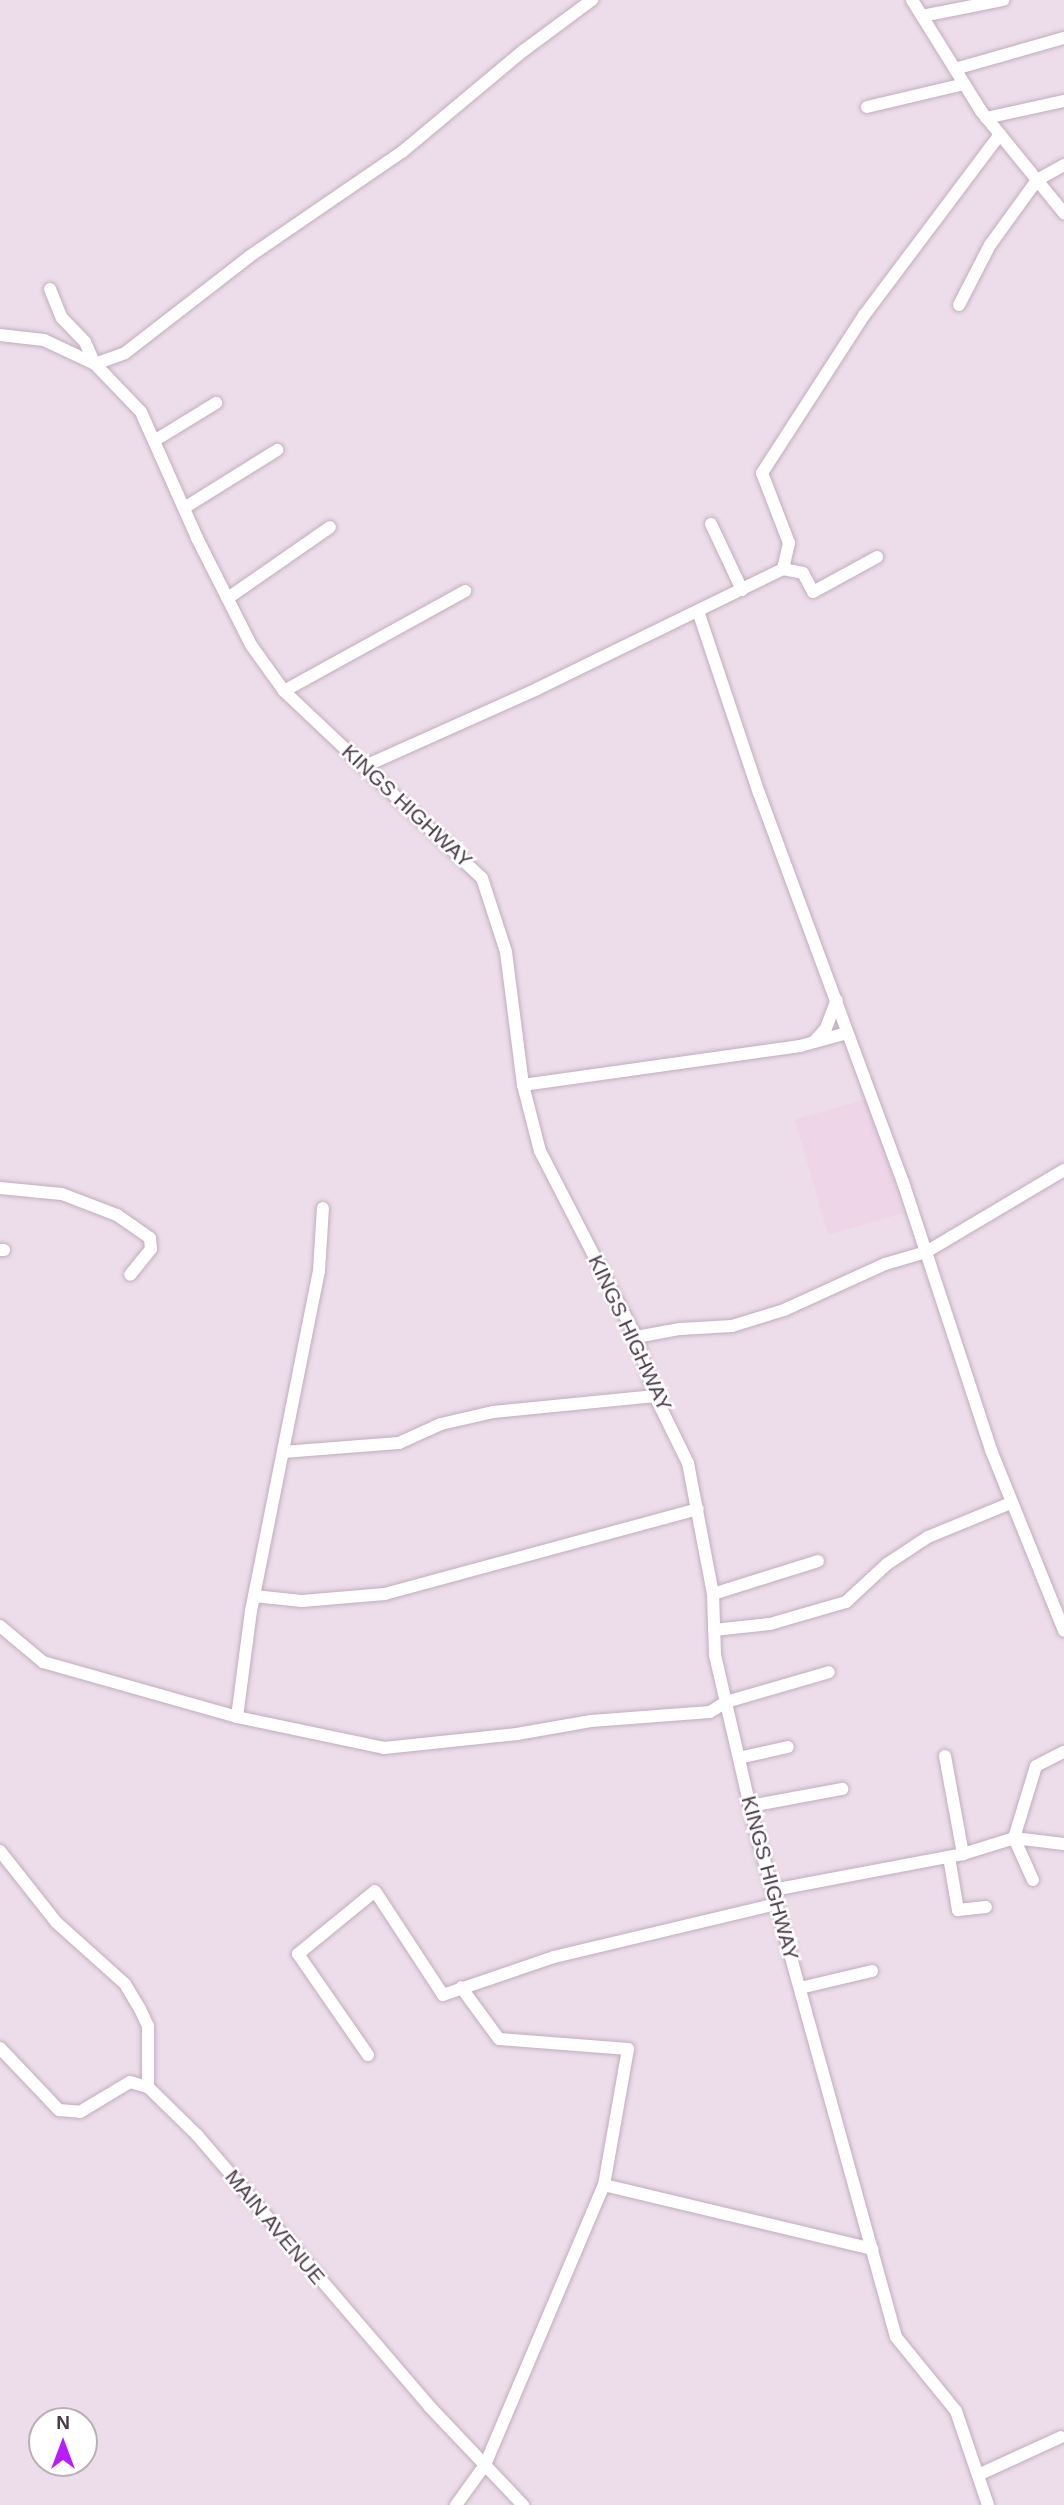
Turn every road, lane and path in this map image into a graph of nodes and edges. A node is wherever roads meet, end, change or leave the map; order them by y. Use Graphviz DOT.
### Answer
graph roads {
  1 [pos="592,0"];
  2 [pos="912,0"];
  3 [pos="1003,0"];
  4 [pos="922,16"];
  5 [pos="1064,38"];
  6 [pos="955,69"];
  7 [pos="964,84"];
  8 [pos="1064,102"];
  9 [pos="867,107"];
  10 [pos="986,118"];
  11 [pos="1000,134"];
  12 [pos="1064,165"];
  13 [pos="1037,180"];
  14 [pos="1064,213"];
  15 [pos="50,289"];
  16 [pos="959,305"];
  17 [pos="0,335"];
  18 [pos="95,364"];
  19 [pos="216,403"];
  20 [pos="154,441"];
  21 [pos="277,450"];
  22 [pos="184,508"];
  23 [pos="711,524"];
  24 [pos="330,527"];
  25 [pos="877,557"];
  26 [pos="783,569"];
  27 [pos="742,590"];
  28 [pos="465,591"];
  29 [pos="228,598"];
  30 [pos="698,611"];
  31 [pos="284,691"];
  32 [pos="363,767"];
  33 [pos="837,999"];
  34 [pos="847,1033"];
  35 [pos="813,1042"];
  36 [pos="523,1085"];
  37 [pos="1064,1170"];
  38 [pos="0,1188"];
  39 [pos="323,1209"];
  40 [pos="926,1252"];
  41 [pos="130,1275"];
  42 [pos="636,1337"];
  43 [pos="655,1396"];
  44 [pos="282,1452"];
  45 [pos="1011,1503"];
  46 [pos="698,1508"];
  47 [pos="818,1561"];
  48 [pos="713,1594"];
  49 [pos="254,1596"];
  50 [pos="0,1626"];
  51 [pos="714,1630"];
  52 [pos="1064,1631"];
  53 [pos="829,1672"];
  54 [pos="726,1702"];
  55 [pos="237,1717"];
  56 [pos="788,1747"];
  57 [pos="1064,1752"];
  58 [pos="946,1756"];
  59 [pos="738,1758"];
  60 [pos="842,1788"];
  61 [pos="750,1806"];
  62 [pos="1014,1838"];
  63 [pos="1064,1844"];
  64 [pos="0,1851"];
  65 [pos="963,1854"];
  66 [pos="949,1857"];
  67 [pos="1033,1880"];
  68 [pos="773,1890"];
  69 [pos="776,1904"];
  70 [pos="986,1907"];
  71 [pos="872,1971"];
  72 [pos="461,1987"];
  73 [pos="800,1988"];
  74 [pos="0,2049"];
  75 [pos="368,2055"];
  76 [pos="148,2087"];
  77 [pos="604,2185"];
  78 [pos="872,2249"];
  79 [pos="1061,2437"];
  80 [pos="485,2465"];
  81 [pos="978,2475"];
  82 [pos="456,2505"];
  83 [pos="523,2505"];
  84 [pos="988,2505"];
  1 -- 18 [label="street"];
  2 -- 4 [label="street"];
  3 -- 4 [label="street"];
  4 -- 6 [label="street"];
  5 -- 6 [label="street"];
  6 -- 7 [label="street"];
  7 -- 9 [label="street"];
  7 -- 10 [label="street"];
  8 -- 10 [label="street"];
  10 -- 11 [label="street"];
  11 -- 13 [label="street"];
  11 -- 26 [label="street"];
  12 -- 13 [label="street"];
  13 -- 14 [label="street"];
  13 -- 16 [label="street"];
  15 -- 18 [label="street"];
  17 -- 18 [label="street, KINGS HIGHWAY"];
  18 -- 20 [label="street, KINGS HIGHWAY"];
  19 -- 20 [label="street"];
  20 -- 22 [label="street, KINGS HIGHWAY"];
  21 -- 22 [label="street"];
  22 -- 29 [label="street, KINGS HIGHWAY"];
  23 -- 27 [label="street"];
  24 -- 29 [label="street"];
  25 -- 26 [label="street"];
  26 -- 27 [label="street"];
  27 -- 30 [label="street"];
  28 -- 31 [label="street"];
  29 -- 31 [label="street, KINGS HIGHWAY"];
  30 -- 32 [label="street"];
  30 -- 33 [label="street"];
  31 -- 32 [label="street, KINGS HIGHWAY"];
  32 -- 36 [label="street, KINGS HIGHWAY"];
  33 -- 34 [label="street"];
  33 -- 35 [label="street"];
  34 -- 35 [label="street"];
  34 -- 40 [label="street"];
  35 -- 36 [label="street"];
  36 -- 42 [label="street, KINGS HIGHWAY"];
  37 -- 40 [label="street"];
  38 -- 41 [label="street"];
  39 -- 44 [label="street"];
  40 -- 42 [label="street"];
  40 -- 45 [label="street"];
  42 -- 43 [label="street, KINGS HIGHWAY"];
  43 -- 44 [label="street"];
  43 -- 46 [label="street, KINGS HIGHWAY"];
  44 -- 49 [label="street"];
  45 -- 51 [label="street"];
  45 -- 52 [label="street"];
  46 -- 48 [label="street, KINGS HIGHWAY"];
  46 -- 49 [label="street"];
  47 -- 48 [label="street"];
  48 -- 51 [label="street, KINGS HIGHWAY"];
  49 -- 55 [label="street"];
  50 -- 55 [label="street"];
  51 -- 54 [label="street, KINGS HIGHWAY"];
  53 -- 54 [label="street"];
  54 -- 55 [label="street"];
  54 -- 59 [label="street, KINGS HIGHWAY"];
  56 -- 59 [label="street"];
  57 -- 62 [label="street"];
  58 -- 65 [label="street"];
  59 -- 61 [label="street, KINGS HIGHWAY"];
  60 -- 61 [label="street"];
  61 -- 68 [label="street, KINGS HIGHWAY"];
  62 -- 63 [label="street"];
  62 -- 65 [label="street"];
  62 -- 67 [label="street"];
  64 -- 76 [label="street"];
  65 -- 66 [label="street"];
  66 -- 68 [label="street"];
  66 -- 70 [label="street"];
  68 -- 69 [label="street, KINGS HIGHWAY"];
  69 -- 72 [label="street"];
  69 -- 73 [label="street, KINGS HIGHWAY"];
  71 -- 73 [label="street"];
  72 -- 75 [label="street"];
  72 -- 77 [label="street"];
  73 -- 78 [label="street, KINGS HIGHWAY"];
  74 -- 76 [label="street"];
  76 -- 80 [label="street, MAIN AVENUE"];
  77 -- 78 [label="street"];
  77 -- 80 [label="street"];
  78 -- 81 [label="street, KINGS HIGHWAY"];
  79 -- 81 [label="street"];
  80 -- 82 [label="street"];
  80 -- 83 [label="street, MAIN AVENUE"];
  81 -- 84 [label="street, KINGS HIGHWAY"];
}
